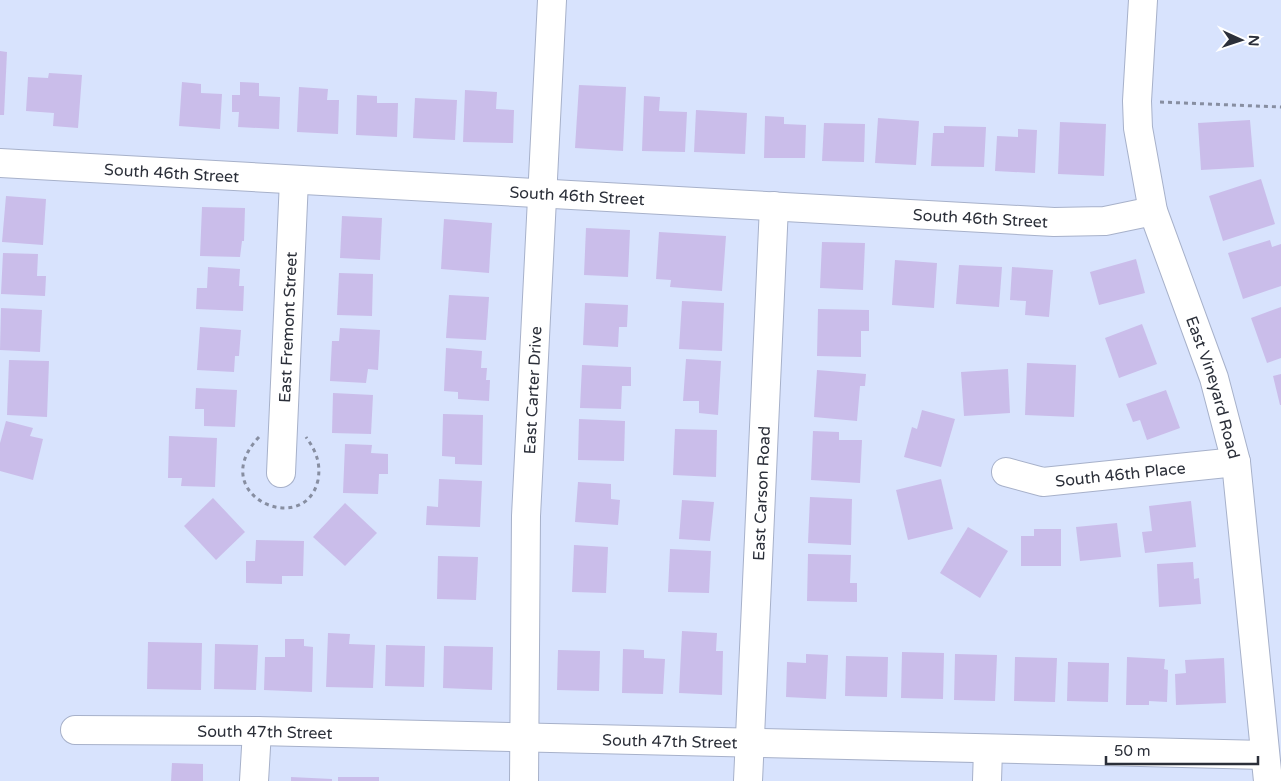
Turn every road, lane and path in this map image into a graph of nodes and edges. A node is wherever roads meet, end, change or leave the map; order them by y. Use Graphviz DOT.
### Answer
graph roads {
  1 [pos="552,0"];
  2 [pos="1143,0"];
  3 [pos="1137,101"];
  4 [pos="1281,107"];
  5 [pos="0,164"];
  6 [pos="294,180"];
  7 [pos="542,194"];
  8 [pos="774,206"];
  9 [pos="1153,211"];
  10 [pos="263,433"];
  11 [pos="1236,462"];
  12 [pos="1006,472"];
  13 [pos="282,473"];
  14 [pos="274,508"];
  15 [pos="75,730"];
  16 [pos="257,731"];
  17 [pos="526,738"];
  18 [pos="748,743"];
  19 [pos="988,749"];
  20 [pos="1267,768"];
  21 [pos="254,781"];
  22 [pos="524,781"];
  23 [pos="748,781"];
  24 [pos="987,781"];
  1 -- 7 [label="street, East Carter Drive"];
  2 -- 3 [label="street, East Vineyard Road"];
  3 -- 4 [label="path"];
  3 -- 9 [label="street, East Vineyard Road"];
  5 -- 6 [label="street, South 46th Street"];
  6 -- 7 [label="street, South 46th Street"];
  6 -- 13 [label="street, East Fremont Street"];
  7 -- 8 [label="street, South 46th Street"];
  7 -- 17 [label="street, East Carter Drive"];
  8 -- 9 [label="street, South 46th Street"];
  8 -- 18 [label="street, East Carson Road"];
  9 -- 11 [label="street, East Vineyard Road"];
  10 -- 14 [label="path"];
  11 -- 12 [label="street, South 46th Place"];
  11 -- 20 [label="street, East Vineyard Road"];
  15 -- 16 [label="street, South 47th Street"];
  16 -- 17 [label="street, South 47th Street"];
  16 -- 21 [label="street"];
  17 -- 18 [label="street, South 47th Street"];
  17 -- 22 [label="street, East Carter Drive"];
  18 -- 19 [label="street, South 47th Street"];
  18 -- 23 [label="street, East Carson Road"];
  19 -- 20 [label="street, South 47th Street"];
  19 -- 24 [label="street"];
}
